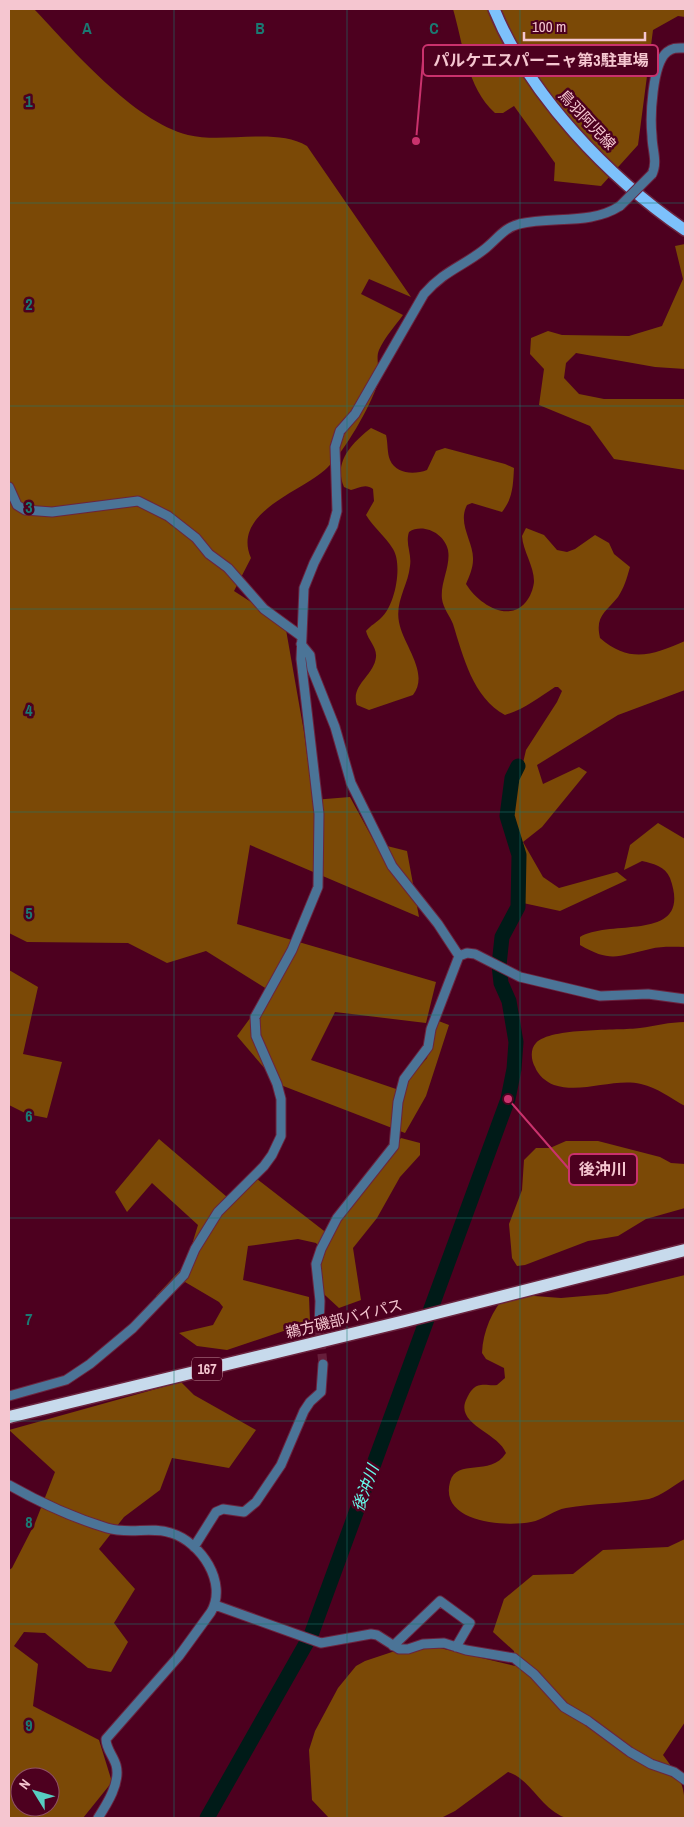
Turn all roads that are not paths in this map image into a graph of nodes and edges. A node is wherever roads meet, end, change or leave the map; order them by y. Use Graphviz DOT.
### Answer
graph roads {
  1 [pos="494,9"];
  2 [pos="685,48"];
  3 [pos="685,230"];
  4 [pos="9,488"];
  5 [pos="301,640"];
  6 [pos="459,956"];
  7 [pos="685,999"];
  8 [pos="685,1250"];
  9 [pos="319,1327"];
  10 [pos="323,1364"];
  11 [pos="9,1396"];
  12 [pos="9,1417"];
  13 [pos="9,1485"];
  14 [pos="194,1547"];
  15 [pos="215,1604"];
  16 [pos="393,1646"];
  17 [pos="456,1647"];
  18 [pos="685,1780"];
  19 [pos="98,1818"];
  1 -- 3 [label="main road, 鳥羽阿児線"];
  2 -- 5 [label="street, bridge"];
  4 -- 5 [label="street"];
  5 -- 6 [label="street"];
  5 -- 11 [label="street"];
  6 -- 7 [label="street"];
  6 -- 9 [label="street"];
  8 -- 12 [label="highway, 鵜方磯部バイパス / 167"];
  10 -- 14 [label="street"];
  13 -- 14 [label="street"];
  14 -- 15 [label="street"];
  15 -- 16 [label="street"];
  15 -- 19 [label="street"];
  16 -- 17 [label="street"];
  16 -- 17 [label="street"];
  17 -- 18 [label="street"];
}
